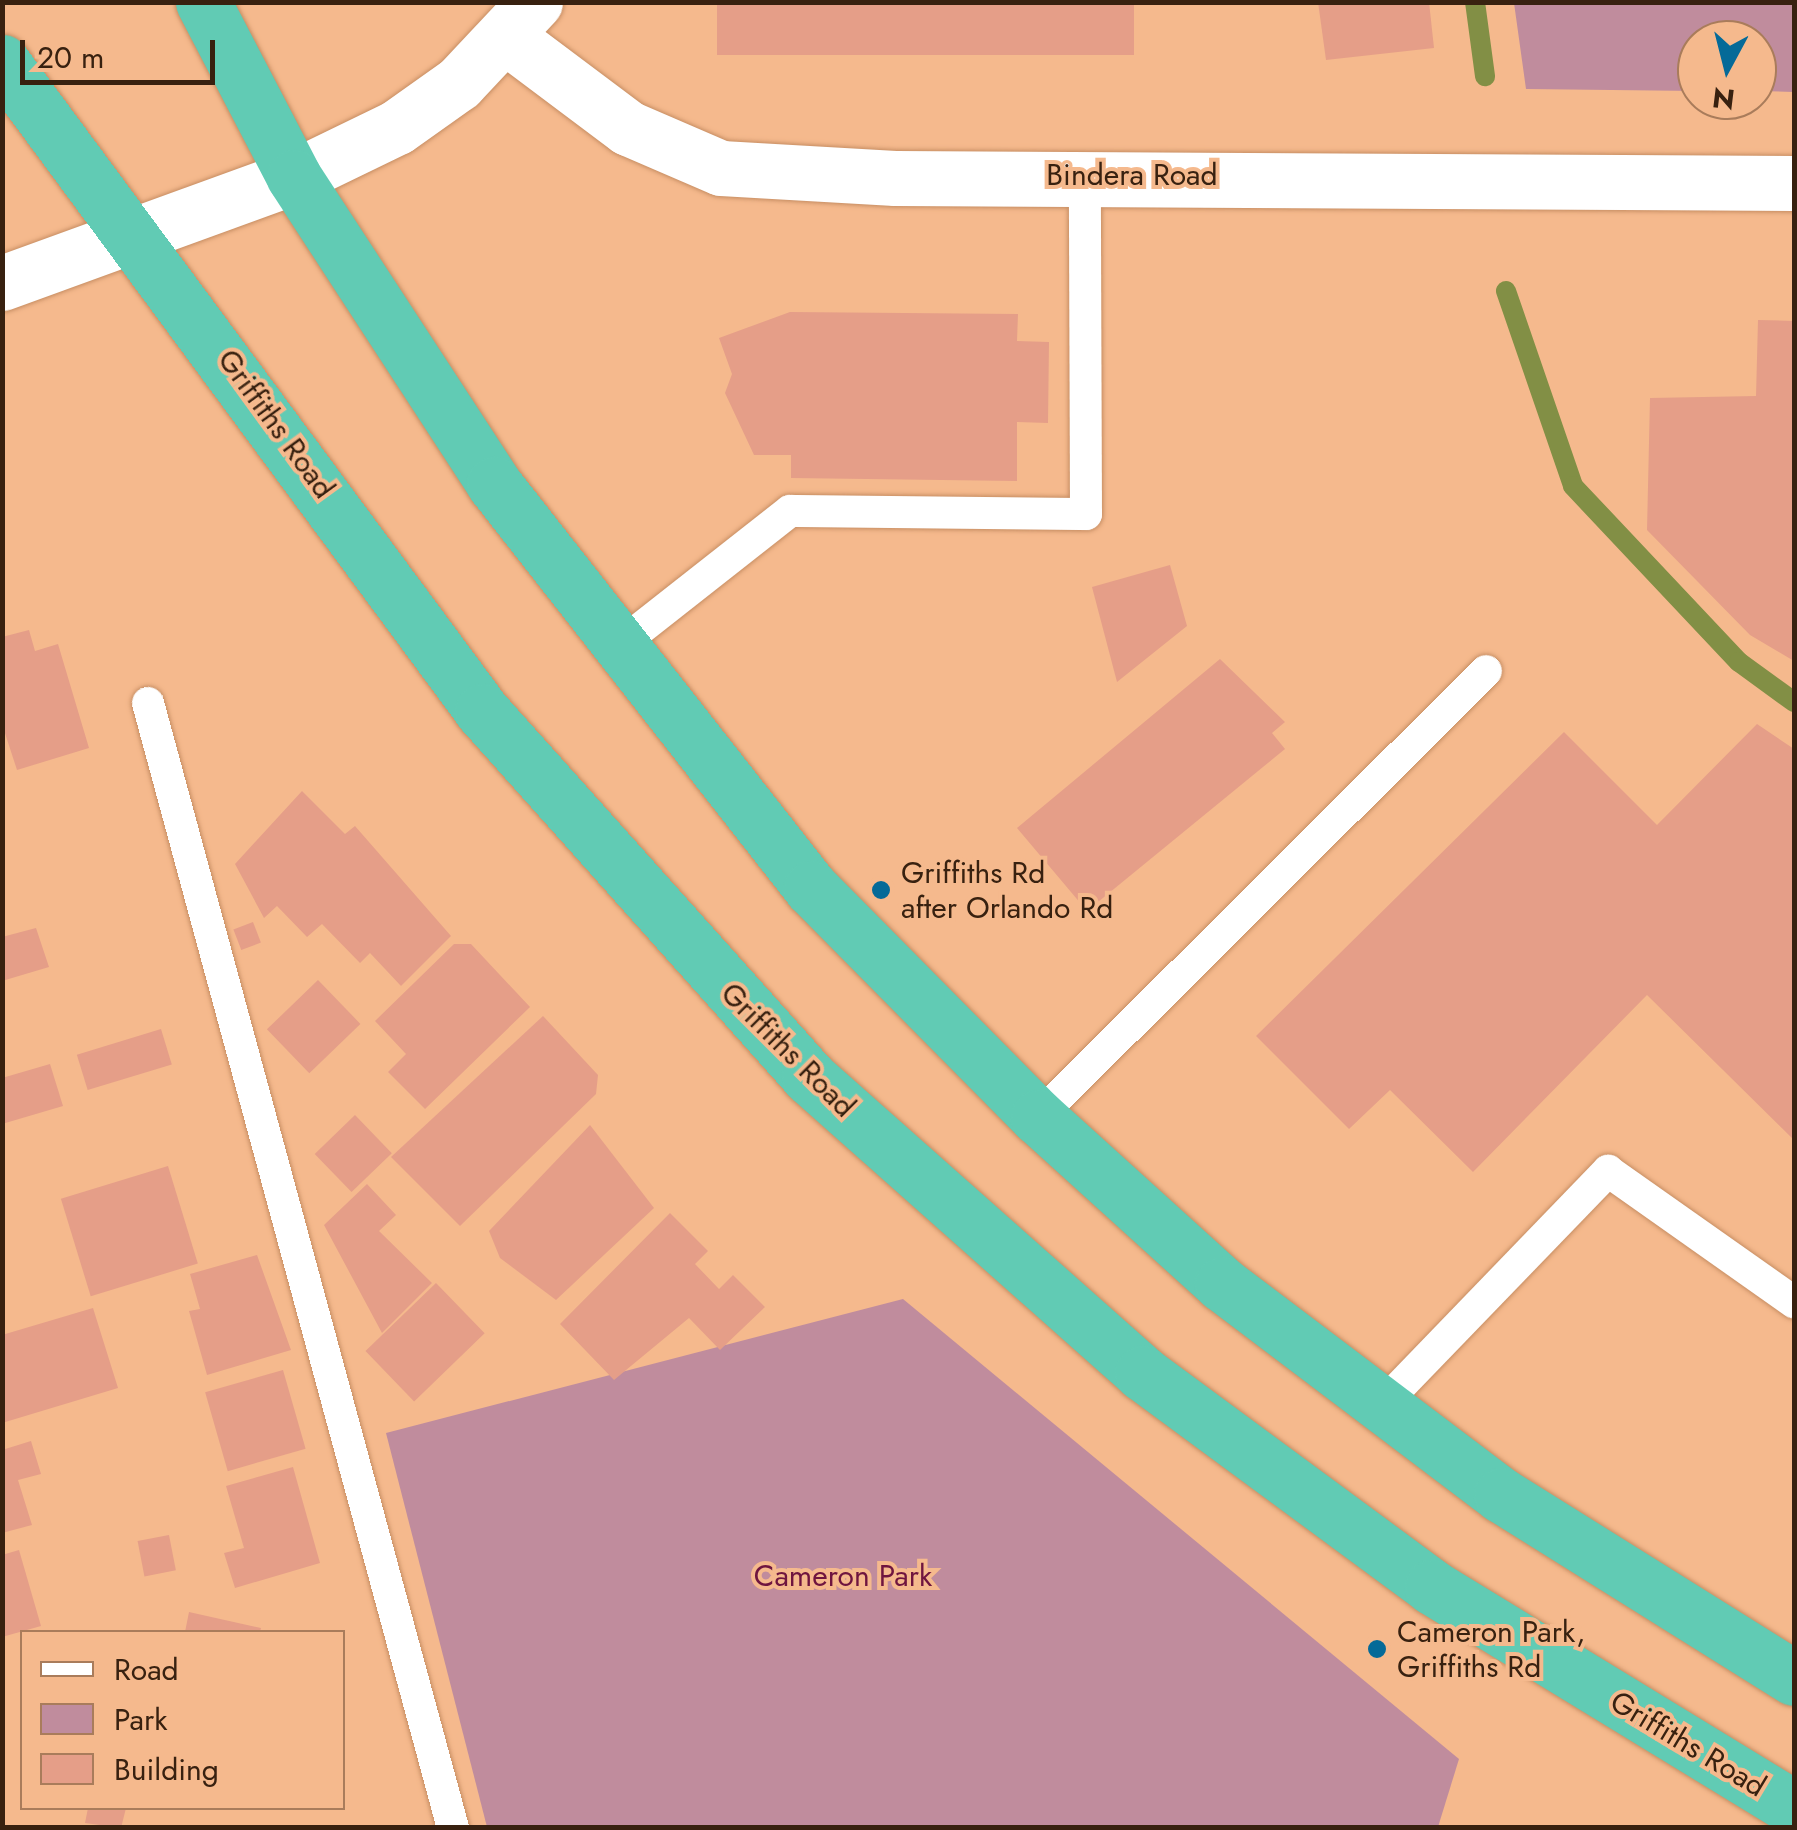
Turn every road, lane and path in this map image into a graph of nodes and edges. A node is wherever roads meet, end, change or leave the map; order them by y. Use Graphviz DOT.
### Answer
graph roads {
  1 [pos="202,2"];
  2 [pos="522,20"];
  3 [pos="2,62"];
  4 [pos="1084,173"];
  5 [pos="294,177"];
  6 [pos="1794,183"];
  7 [pos="133,236"];
  8 [pos="2,283"];
  9 [pos="617,647"];
  10 [pos="1486,671"];
  11 [pos="148,704"];
  12 [pos="1038,1117"];
  13 [pos="1794,1302"];
  14 [pos="1379,1408"];
  15 [pos="1794,1678"];
  16 [pos="1794,1808"];
  17 [pos="453,1828"];
  1 -- 5 [label="highway"];
  2 -- 4 [label="street, Bindera Road"];
  2 -- 5 [label="street"];
  3 -- 7 [label="highway, Griffiths Road"];
  4 -- 6 [label="street, Bindera Road"];
  4 -- 9 [label="lane"];
  5 -- 7 [label="street"];
  5 -- 9 [label="highway"];
  7 -- 8 [label="street"];
  7 -- 16 [label="highway, Griffiths Road"];
  9 -- 12 [label="highway"];
  10 -- 12 [label="lane"];
  11 -- 17 [label="lane"];
  12 -- 14 [label="highway"];
  13 -- 14 [label="lane"];
  14 -- 15 [label="highway"];
}
